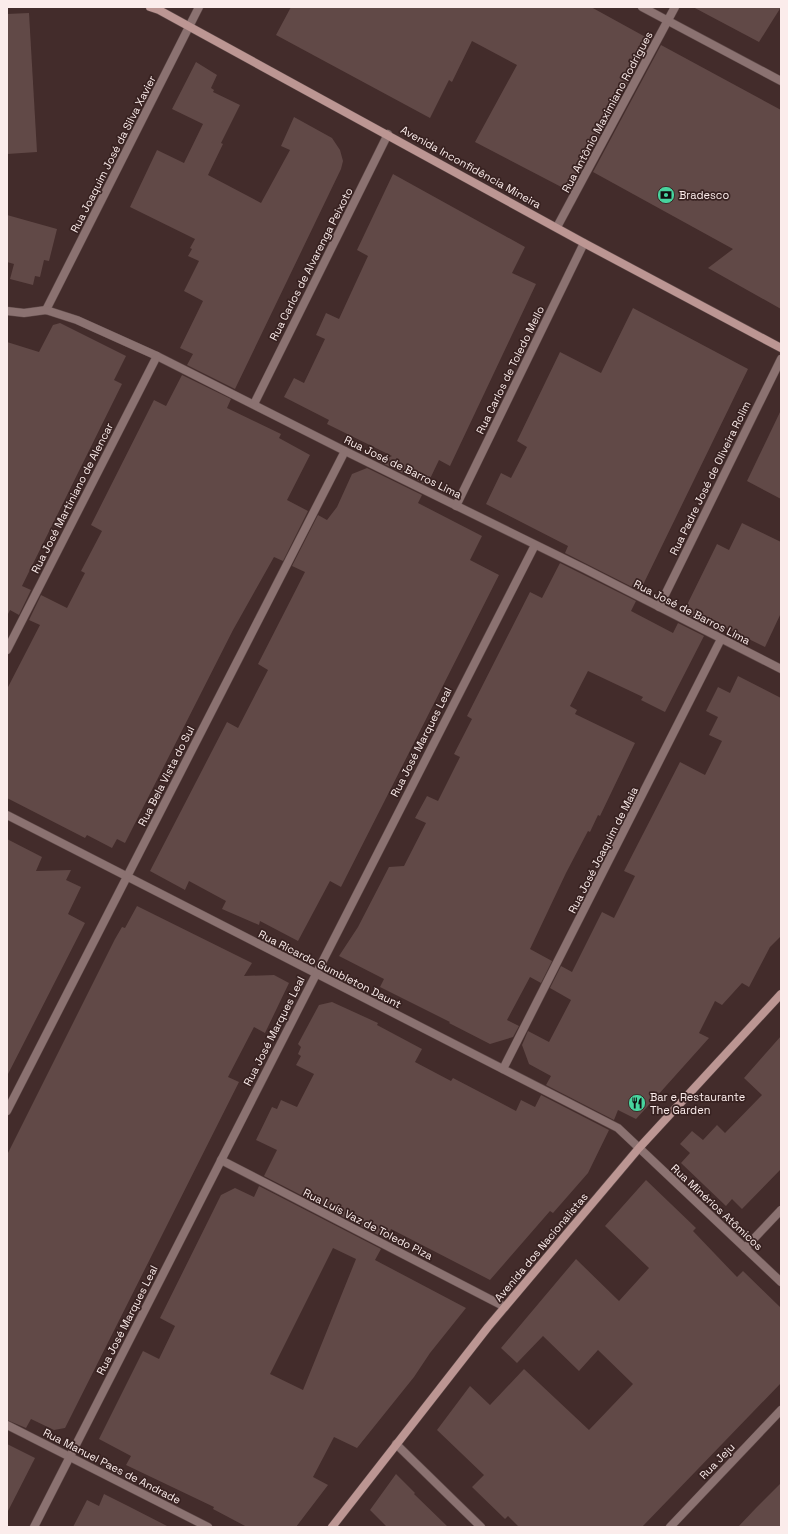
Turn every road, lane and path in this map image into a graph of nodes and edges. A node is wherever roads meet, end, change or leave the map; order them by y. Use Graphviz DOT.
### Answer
graph roads {
  1 [pos="150,7"];
  2 [pos="199,7"];
  3 [pos="642,7"];
  4 [pos="675,7"];
  5 [pos="668,21"];
  6 [pos="188,26"];
  7 [pos="781,81"];
  8 [pos="388,134"];
  9 [pos="557,227"];
  10 [pos="584,242"];
  11 [pos="46,310"];
  12 [pos="7,311"];
  13 [pos="781,348"];
  14 [pos="157,356"];
  15 [pos="781,358"];
  16 [pos="254,404"];
  17 [pos="345,451"];
  18 [pos="456,506"];
  19 [pos="535,545"];
  20 [pos="658,607"];
  21 [pos="721,639"];
  22 [pos="7,650"];
  23 [pos="781,669"];
  24 [pos="7,815"];
  25 [pos="127,876"];
  26 [pos="315,973"];
  27 [pos="781,994"];
  28 [pos="503,1069"];
  29 [pos="7,1111"];
  30 [pos="639,1148"];
  31 [pos="221,1160"];
  32 [pos="781,1210"];
  33 [pos="745,1248"];
  34 [pos="781,1282"];
  35 [pos="505,1307"];
  36 [pos="781,1410"];
  37 [pos="7,1425"];
  38 [pos="396,1444"];
  39 [pos="70,1456"];
  40 [pos="34,1527"];
  41 [pos="208,1527"];
  42 [pos="332,1527"];
  43 [pos="481,1527"];
  44 [pos="670,1527"];
  1 -- 6 [label="street, Avenida Inconfidência Mineira"];
  2 -- 6 [label="street, Rua Joaquim José da Silva Xavier"];
  3 -- 5 [label="street"];
  4 -- 5 [label="street, Rua Antônio Maximiano Rodrigues"];
  5 -- 7 [label="street"];
  5 -- 9 [label="street, Rua Antônio Maximiano Rodrigues"];
  6 -- 8 [label="street, Avenida Inconfidência Mineira"];
  6 -- 11 [label="street, Rua Joaquim José da Silva Xavier"];
  8 -- 9 [label="street, Avenida Inconfidência Mineira"];
  8 -- 16 [label="street, Rua Carlos de Alvarenga Peixoto"];
  9 -- 10 [label="street, Avenida Inconfidência Mineira"];
  10 -- 13 [label="street, Avenida Inconfidência Mineira"];
  10 -- 18 [label="street, Rua Carlos de Toledo Mello"];
  11 -- 12 [label="street, Rua José de Barros Lima"];
  11 -- 14 [label="street, Rua José de Barros Lima"];
  14 -- 16 [label="street, Rua José de Barros Lima"];
  14 -- 22 [label="street, Rua José Martiniano de Alencar"];
  15 -- 20 [label="street, Rua Padre José de Oliveira Rolim"];
  16 -- 17 [label="street, Rua José de Barros Lima"];
  17 -- 18 [label="street, Rua José de Barros Lima"];
  17 -- 25 [label="street, Rua Bela Vista do Sul"];
  18 -- 19 [label="street, Rua José de Barros Lima"];
  19 -- 20 [label="street, Rua José de Barros Lima"];
  19 -- 26 [label="street, Rua José Marques Leal"];
  20 -- 21 [label="street, Rua José de Barros Lima"];
  21 -- 23 [label="street, Rua José de Barros Lima"];
  21 -- 28 [label="street, Rua José Joaquim de Maia"];
  24 -- 25 [label="street, Rua Ricardo Gumbleton Daunt"];
  25 -- 26 [label="street, Rua Ricardo Gumbleton Daunt"];
  25 -- 29 [label="street, Rua Bela Vista do Sul"];
  26 -- 28 [label="street, Rua Ricardo Gumbleton Daunt"];
  26 -- 31 [label="street, Rua José Marques Leal"];
  27 -- 30 [label="street, Avenida dos Nacionalistas"];
  28 -- 30 [label="street, Rua Ricardo Gumbleton Daunt"];
  30 -- 33 [label="street, Rua Minérios Atômicos"];
  30 -- 35 [label="street, Avenida dos Nacionalistas"];
  31 -- 35 [label="street, Rua Luís Vaz de Toledo Piza"];
  31 -- 39 [label="street, Rua José Marques Leal"];
  32 -- 33 [label="street"];
  33 -- 34 [label="street, Rua Minérios Atômicos"];
  35 -- 38 [label="street, Avenida dos Nacionalistas"];
  36 -- 44 [label="street, Rua Jeju"];
  37 -- 39 [label="street, Rua Manuel Paes de Andrade"];
  38 -- 42 [label="street, Avenida dos Nacionalistas"];
  38 -- 43 [label="street"];
  39 -- 40 [label="street, Rua José Marques Leal"];
  39 -- 41 [label="street, Rua Manuel Paes de Andrade"];
}
